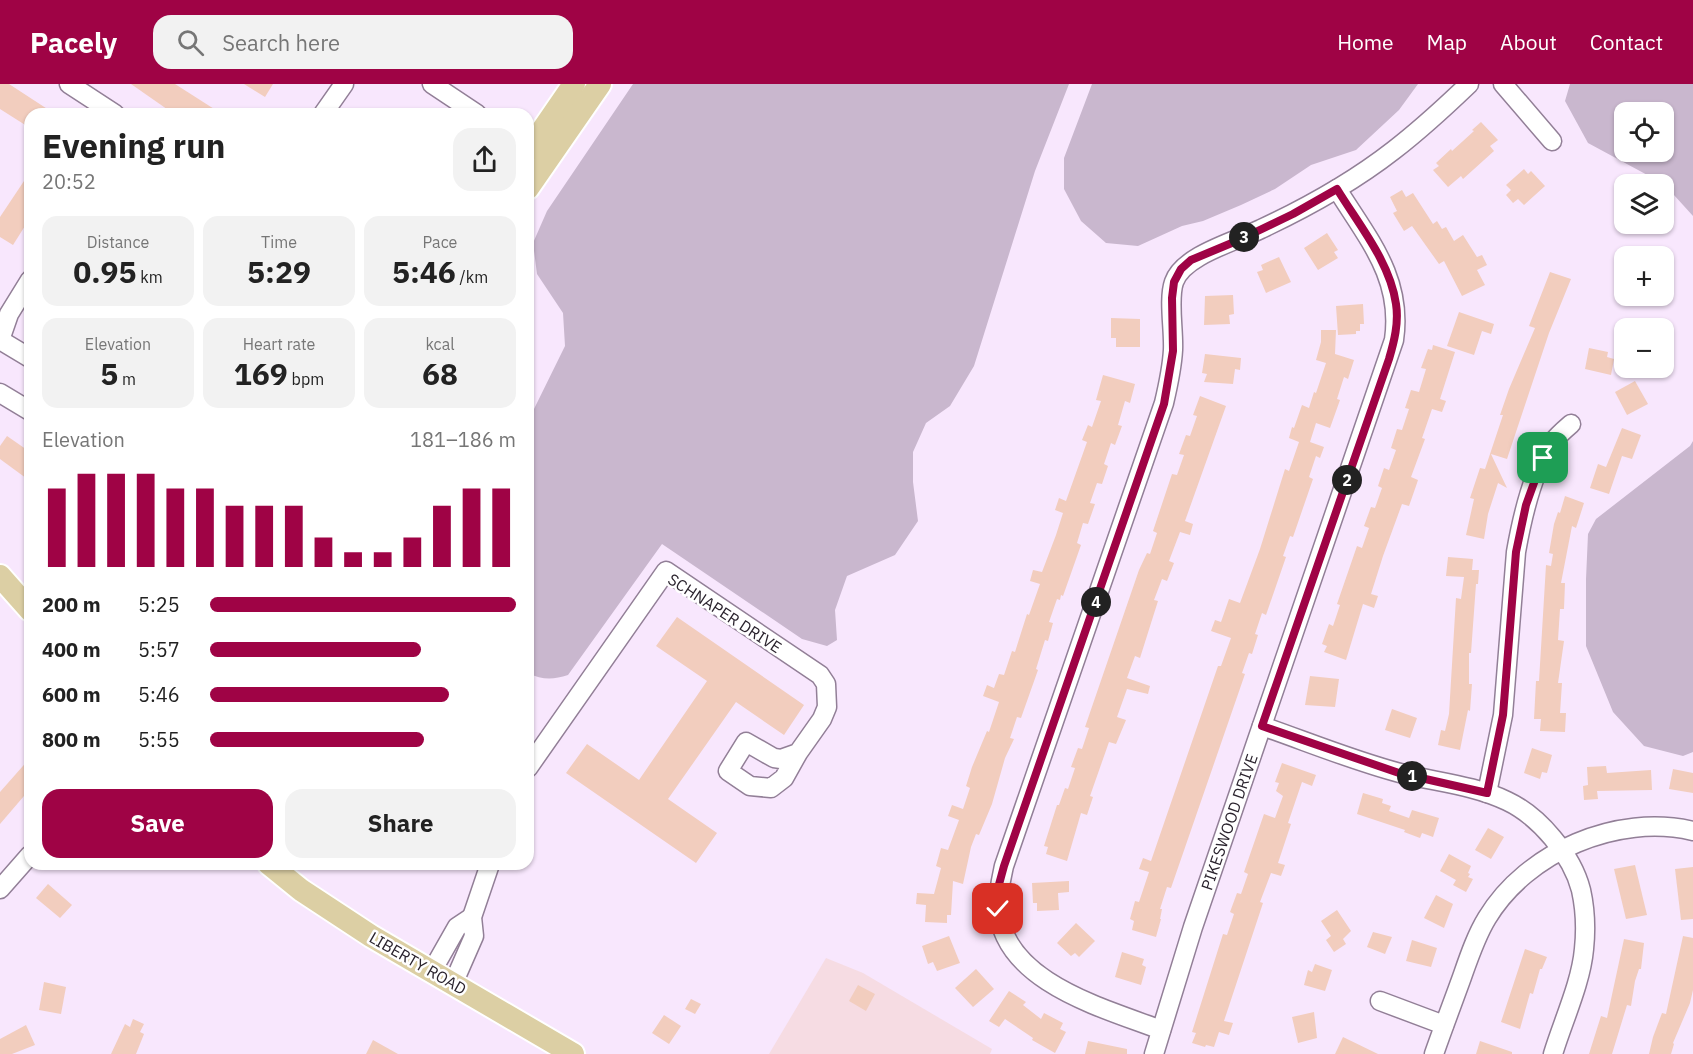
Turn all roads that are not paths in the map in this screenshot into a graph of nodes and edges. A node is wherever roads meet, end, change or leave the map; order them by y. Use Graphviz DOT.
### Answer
graph roads {
  1 [pos="69,84"];
  2 [pos="344,84"];
  3 [pos="432,84"];
  4 [pos="574,84"];
  5 [pos="600,84"];
  6 [pos="1469,84"];
  7 [pos="1503,84"];
  8 [pos="106,108"];
  9 [pos="327,108"];
  10 [pos="468,108"];
  11 [pos="1552,141"];
  12 [pos="534,142"];
  13 [pos="534,179"];
  14 [pos="1337,189"];
  15 [pos="24,290"];
  16 [pos="0,340"];
  17 [pos="24,354"];
  18 [pos="0,393"];
  19 [pos="24,407"];
  20 [pos="1571,424"];
  21 [pos="0,576"];
  22 [pos="24,603"];
  23 [pos="1262,726"];
  24 [pos="798,753"];
  25 [pos="534,759"];
  26 [pos="1487,793"];
  27 [pos="1693,831"];
  28 [pos="1561,851"];
  29 [pos="24,862"];
  30 [pos="278,870"];
  31 [pos="488,870"];
  32 [pos="0,889"];
  33 [pos="472,917"];
  34 [pos="432,971"];
  35 [pos="453,984"];
  36 [pos="1380,1001"];
  37 [pos="1444,1025"];
  38 [pos="1161,1030"];
  39 [pos="573,1054"];
  40 [pos="1154,1054"];
  41 [pos="1434,1054"];
  42 [pos="1553,1054"];
  1 -- 8 [label="street"];
  2 -- 9 [label="street"];
  3 -- 10 [label="street"];
  4 -- 12 [label="main road"];
  5 -- 13 [label="main road"];
  6 -- 14 [label="street"];
  7 -- 11 [label="street"];
  14 -- 23 [label="street, PIKESWOOD DRIVE"];
  14 -- 38 [label="street"];
  15 -- 16 [label="street"];
  16 -- 17 [label="street"];
  18 -- 19 [label="street"];
  20 -- 26 [label="street"];
  21 -- 22 [label="main road"];
  23 -- 26 [label="street"];
  23 -- 38 [label="street, PIKESWOOD DRIVE"];
  24 -- 25 [label="street, SCHNAPER DRIVE"];
  26 -- 28 [label="street"];
  27 -- 28 [label="street"];
  28 -- 37 [label="street"];
  28 -- 42 [label="street"];
  29 -- 32 [label="street"];
  30 -- 34 [label="main road, LIBERTY ROAD"];
  31 -- 33 [label="street"];
  33 -- 34 [label="street"];
  33 -- 35 [label="street"];
  34 -- 35 [label="main road, LIBERTY ROAD"];
  35 -- 39 [label="main road, LIBERTY ROAD"];
  36 -- 37 [label="street"];
  37 -- 41 [label="street"];
  38 -- 40 [label="street, PIKESWOOD DRIVE"];
}
